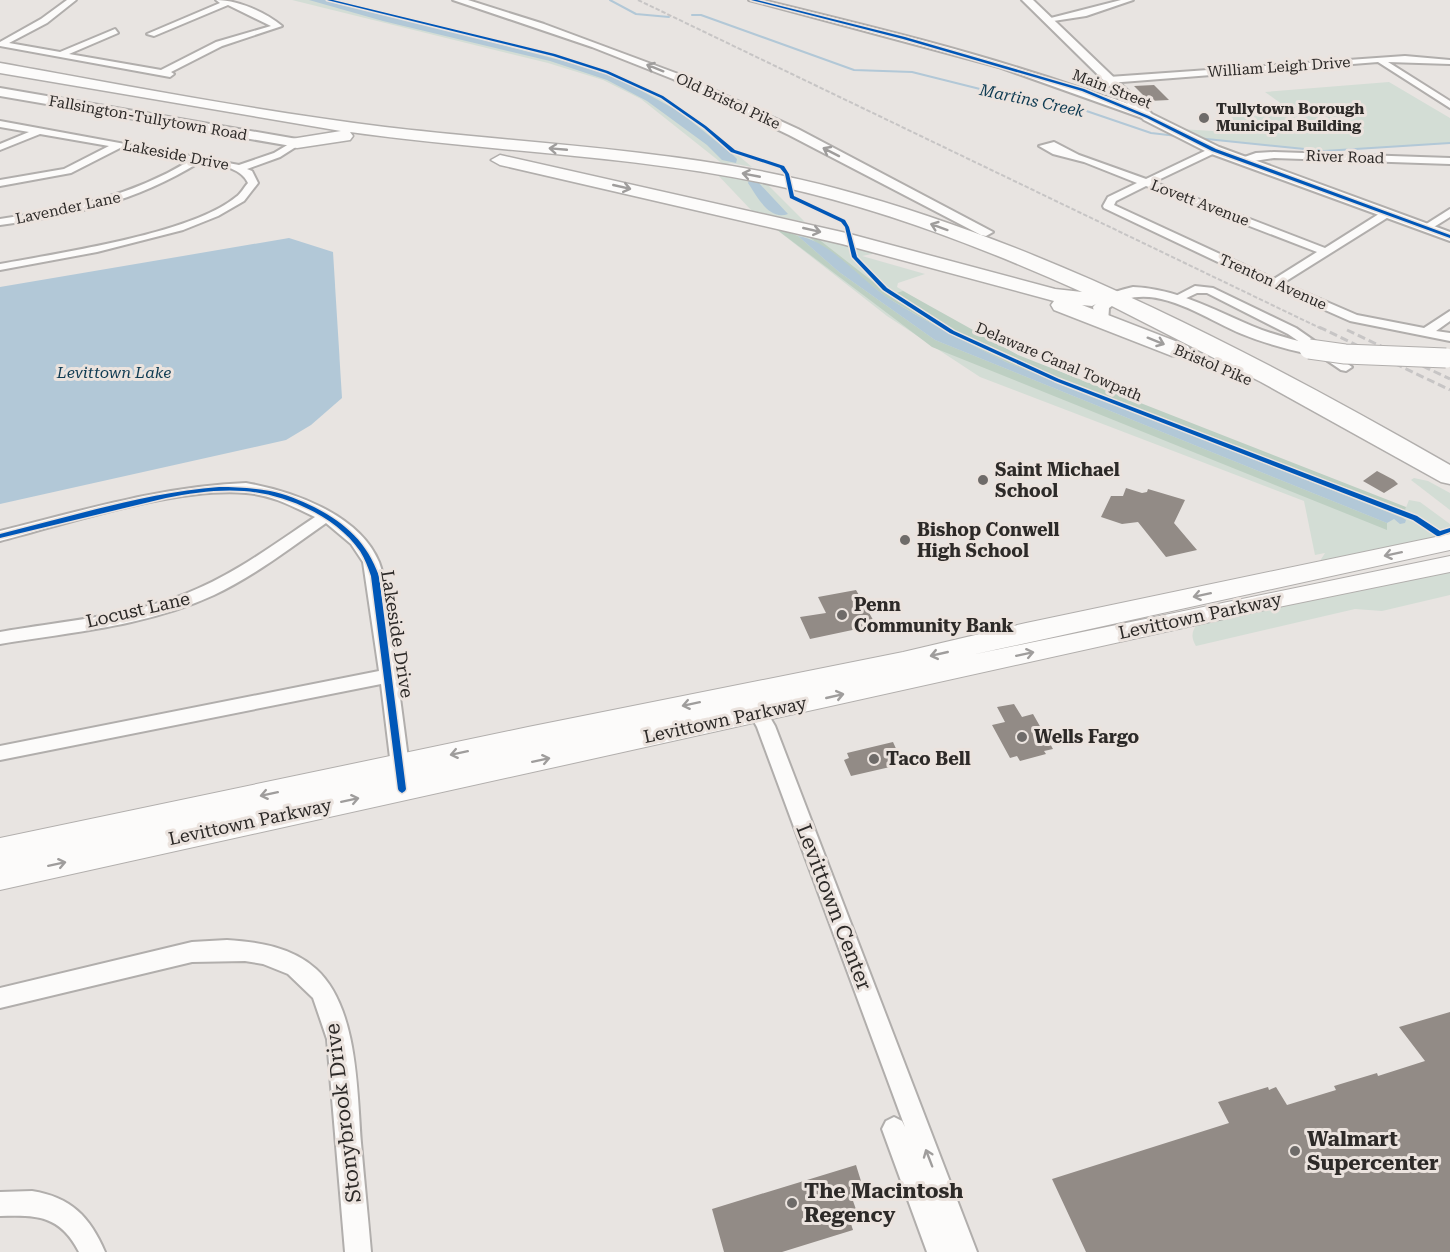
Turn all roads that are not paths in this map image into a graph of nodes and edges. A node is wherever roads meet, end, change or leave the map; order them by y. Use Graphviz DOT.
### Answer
graph roads {
  1 [pos="72,0"];
  2 [pos="458,0"];
  3 [pos="753,0"];
  4 [pos="1027,0"];
  5 [pos="1130,0"];
  6 [pos="224,1"];
  7 [pos="1047,20"];
  8 [pos="115,31"];
  9 [pos="151,34"];
  10 [pos="1,44"];
  11 [pos="63,53"];
  12 [pos="1380,60"];
  13 [pos="1450,62"];
  14 [pos="0,70"];
  15 [pos="1109,80"];
  16 [pos="0,92"];
  17 [pos="1450,105"];
  18 [pos="1148,117"];
  19 [pos="0,124"];
  20 [pos="39,131"];
  21 [pos="375,137"];
  22 [pos="297,143"];
  23 [pos="119,145"];
  24 [pos="0,147"];
  25 [pos="1214,150"];
  26 [pos="1074,155"];
  27 [pos="200,159"];
  28 [pos="1241,160"];
  29 [pos="1450,161"];
  30 [pos="241,168"];
  31 [pos="1147,182"];
  32 [pos="0,183"];
  33 [pos="1450,212"];
  34 [pos="1386,214"];
  35 [pos="0,222"];
  36 [pos="1425,228"];
  37 [pos="986,232"];
  38 [pos="1450,237"];
  39 [pos="1326,252"];
  40 [pos="0,267"];
  41 [pos="968,273"];
  42 [pos="1275,283"];
  43 [pos="1090,288"];
  44 [pos="1112,297"];
  45 [pos="1176,299"];
  46 [pos="1145,302"];
  47 [pos="1450,315"];
  48 [pos="1102,319"];
  49 [pos="1425,333"];
  50 [pos="1450,337"];
  51 [pos="1448,358"];
  52 [pos="1346,367"];
  53 [pos="1450,477"];
  54 [pos="326,516"];
  55 [pos="0,536"];
  56 [pos="1450,542"];
  57 [pos="1450,564"];
  58 [pos="0,638"];
  59 [pos="389,676"];
  60 [pos="753,703"];
  61 [pos="0,753"];
  62 [pos="401,777"];
  63 [pos="0,852"];
  64 [pos="0,876"];
  65 [pos="0,998"];
  66 [pos="905,1126"];
  67 [pos="0,1204"];
  68 [pos="92,1252"];
  69 [pos="358,1252"];
  70 [pos="940,1252"];
  71 [pos="964,1252"];
  1 -- 10 [label="street"];
  37 -- 2 [label="main road, Old Bristol Pike, one-way"];
  3 -- 18 [label="street, Main Street"];
  4 -- 7 [label="main road"];
  5 -- 7 [label="street"];
  6 -- 9 [label="street"];
  6 -- 11 [label="street"];
  7 -- 15 [label="main road"];
  8 -- 11 [label="street"];
  10 -- 11 [label="street"];
  12 -- 13 [label="street, William Leigh Drive"];
  12 -- 15 [label="street, William Leigh Drive"];
  12 -- 17 [label="street"];
  14 -- 21 [label="highway"];
  43 -- 14 [label="highway, one-way"];
  15 -- 18 [label="main road"];
  16 -- 22 [label="main road, Fallsington-Tullytown Road"];
  18 -- 25 [label="main road, Main Street"];
  19 -- 20 [label="street, Lakeside Drive"];
  20 -- 23 [label="street, Lakeside Drive"];
  20 -- 24 [label="street"];
  21 -- 22 [label="highway"];
  21 -- 41 [label="highway, one-way"];
  22 -- 30 [label="street"];
  23 -- 27 [label="street, Lakeside Drive"];
  23 -- 32 [label="street"];
  25 -- 28 [label="main road, Main Street"];
  25 -- 31 [label="street"];
  26 -- 31 [label="street, Lovett Avenue"];
  27 -- 30 [label="street, Lakeside Drive"];
  27 -- 35 [label="street, Lavender Lane"];
  28 -- 29 [label="street, River Road"];
  28 -- 34 [label="main road, Main Street"];
  30 -- 40 [label="street, Lakeside Drive"];
  31 -- 39 [label="street, Lovett Avenue"];
  31 -- 42 [label="street, Trenton Avenue"];
  33 -- 36 [label="street"];
  34 -- 36 [label="main road, Main Street"];
  34 -- 39 [label="street"];
  36 -- 38 [label="main road, Main Street"];
  37 -- 43 [label="highway"];
  39 -- 42 [label="street"];
  41 -- 44 [label="highway"];
  41 -- 48 [label="highway, Bristol Pike"];
  42 -- 49 [label="street, Trenton Avenue"];
  43 -- 44 [label="highway, Bristol Pike"];
  44 -- 46 [label="highway, Bristol Pike"];
  44 -- 48 [label="main road"];
  45 -- 46 [label="main road"];
  45 -- 51 [label="main road, bridge"];
  45 -- 52 [label="street"];
  46 -- 53 [label="highway, Bristol Pike"];
  47 -- 49 [label="street"];
  48 -- 53 [label="highway, Bristol Pike, one-way"];
  49 -- 50 [label="street, Trenton Avenue"];
  54 -- 55 [label="street, Lakeside Drive"];
  54 -- 58 [label="street, Locust Lane"];
  54 -- 59 [label="street, Lakeside Drive"];
  56 -- 60 [label="main road, Levittown Parkway, one-way"];
  60 -- 57 [label="main road, Levittown Parkway, one-way"];
  59 -- 61 [label="street, Lakeside Drive"];
  59 -- 62 [label="street, Lakeside Drive"];
  60 -- 62 [label="main road, Levittown Parkway"];
  60 -- 66 [label="street, Levittown Center"];
  62 -- 63 [label="main road, Levittown Parkway, one-way"];
  64 -- 62 [label="main road, Levittown Parkway, one-way"];
  65 -- 69 [label="street, Stonybrook Drive"];
  66 -- 70 [label="street"];
  71 -- 66 [label="street, one-way"];
  67 -- 68 [label="street"];
}
